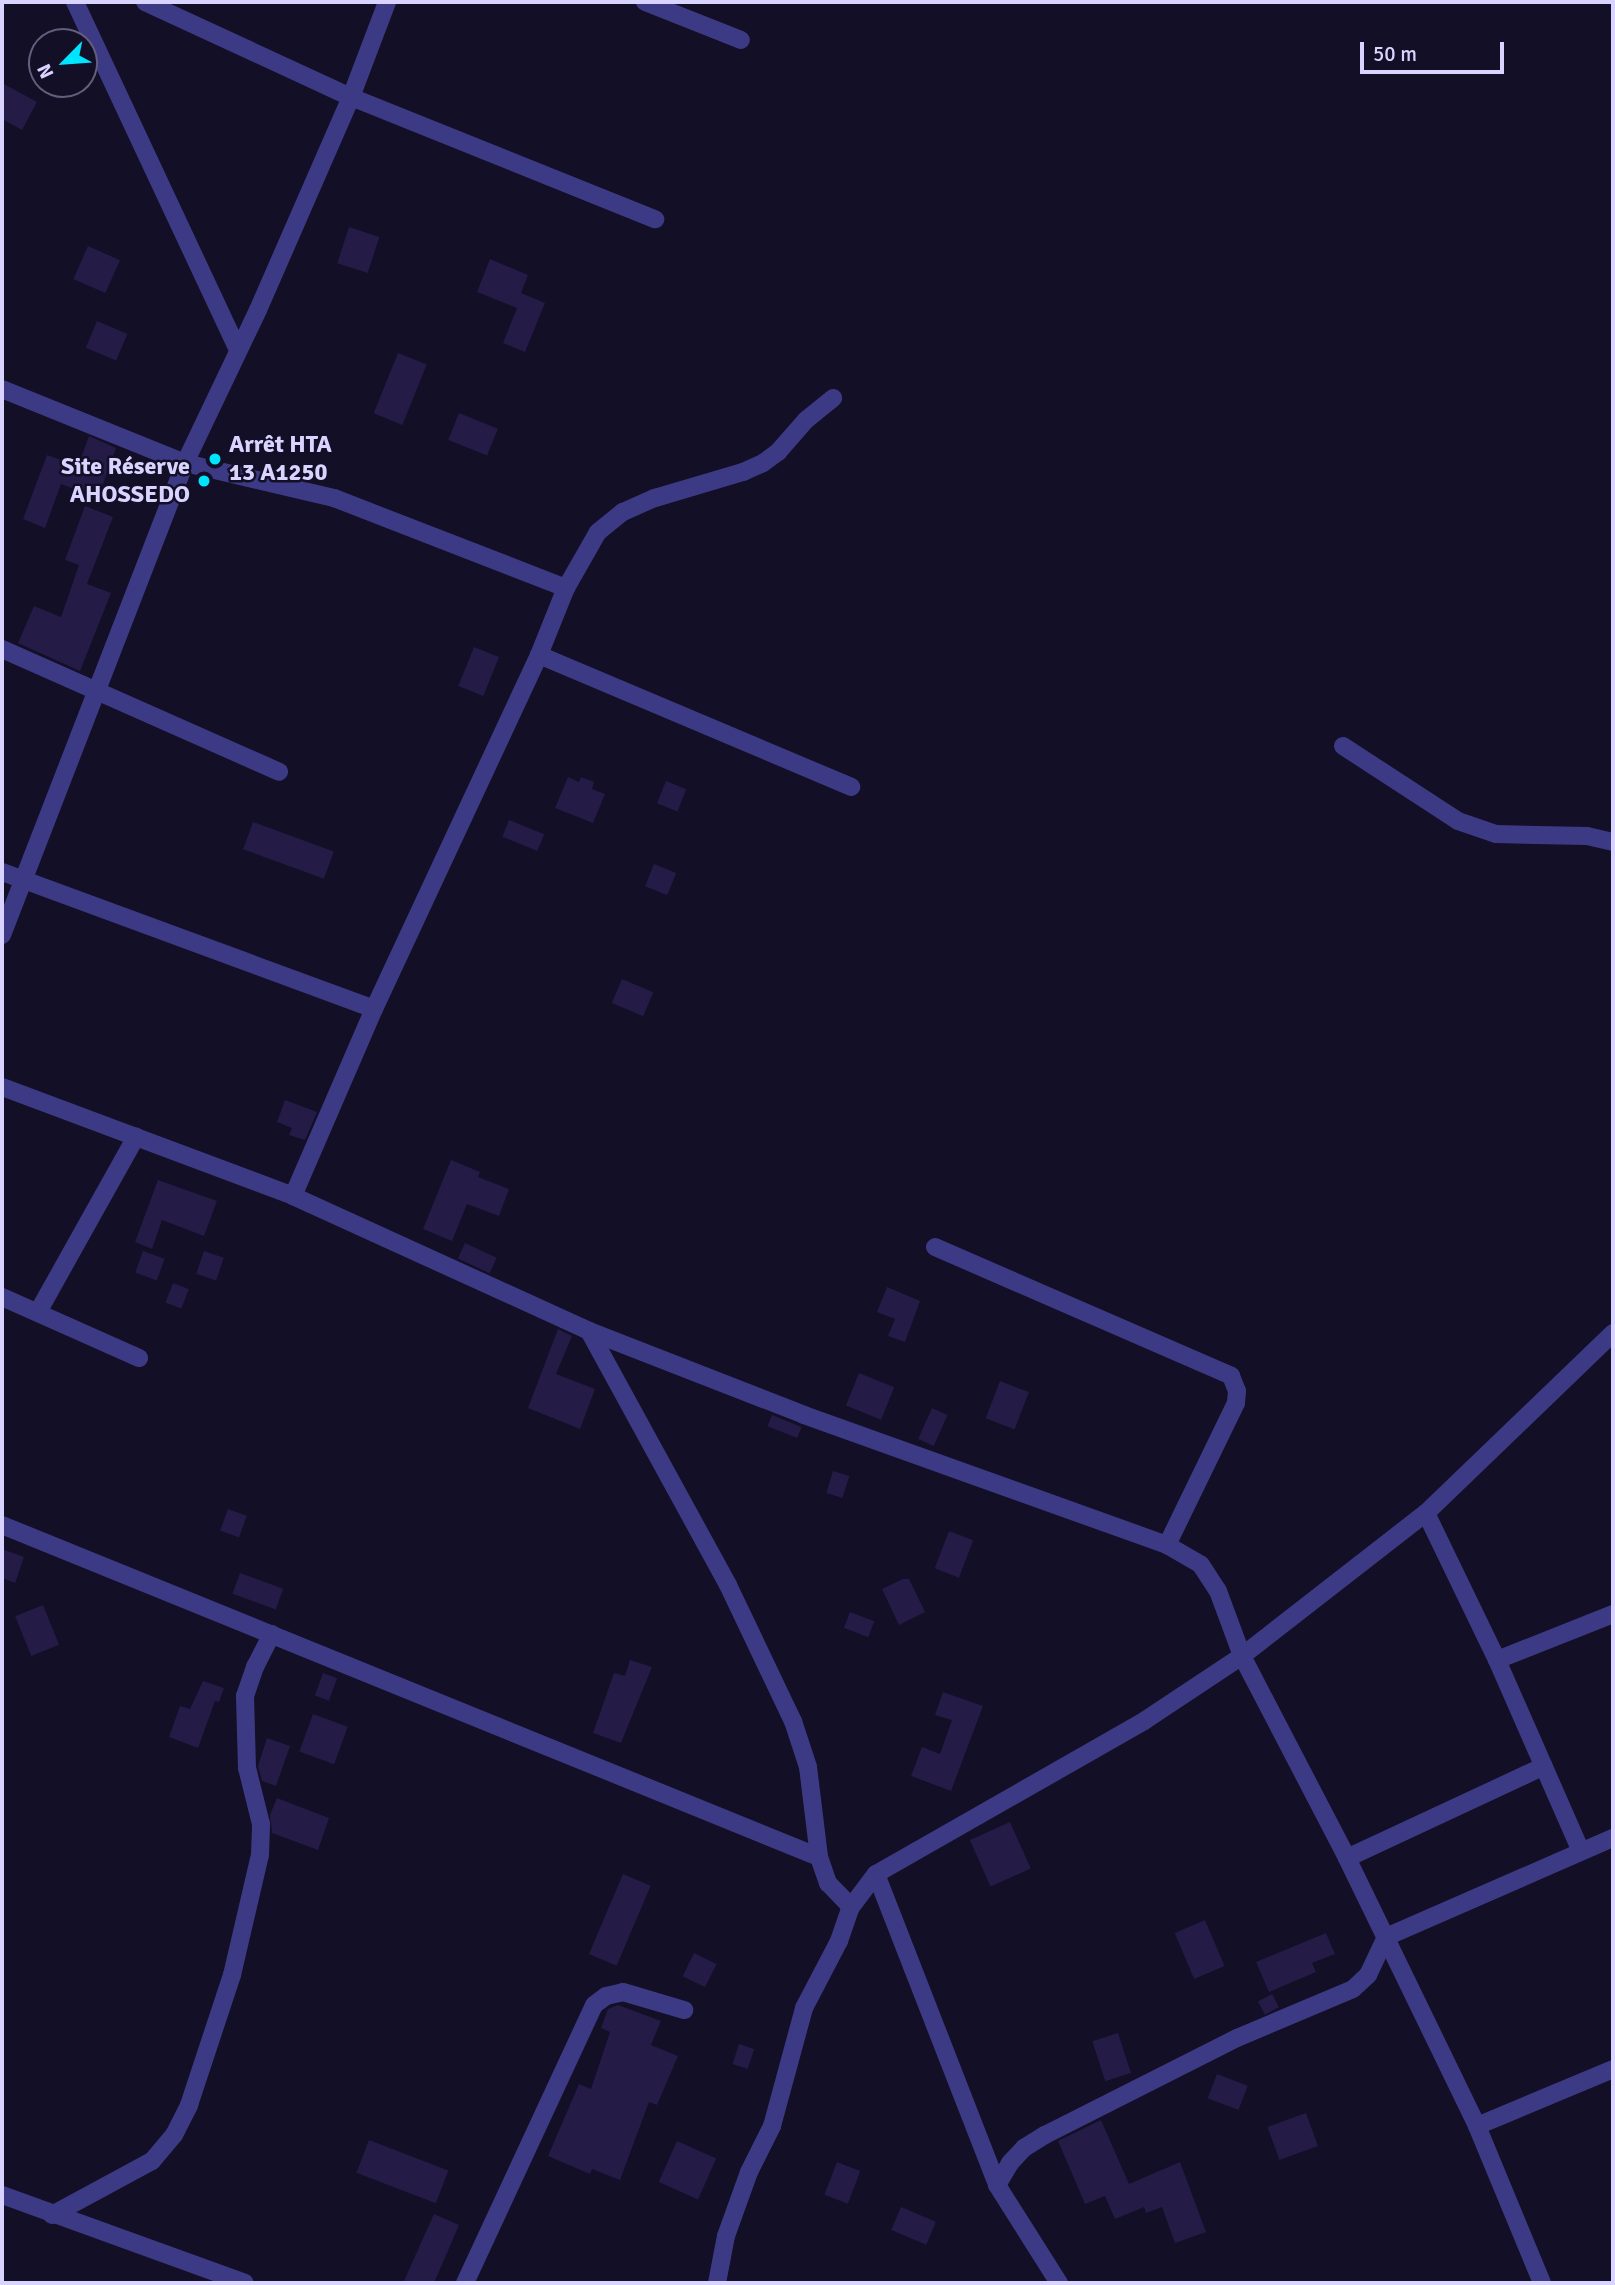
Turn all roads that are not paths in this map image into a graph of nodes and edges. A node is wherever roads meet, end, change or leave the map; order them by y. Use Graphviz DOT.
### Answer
graph roads {
  1 [pos="75,2"];
  2 [pos="145,2"];
  3 [pos="387,2"];
  4 [pos="645,2"];
  5 [pos="741,40"];
  6 [pos="351,97"];
  7 [pos="655,219"];
  8 [pos="238,350"];
  9 [pos="2,389"];
  10 [pos="834,398"];
  11 [pos="185,463"];
  12 [pos="566,588"];
  13 [pos="2,649"];
  14 [pos="539,655"];
  15 [pos="97,691"];
  16 [pos="1343,746"];
  17 [pos="279,772"];
  18 [pos="852,787"];
  19 [pos="1613,842"];
  20 [pos="2,872"];
  21 [pos="25,880"];
  22 [pos="2,935"];
  23 [pos="374,1009"];
  24 [pos="2,1087"];
  25 [pos="136,1137"];
  26 [pos="293,1196"];
  27 [pos="934,1247"];
  28 [pos="2,1297"];
  29 [pos="38,1312"];
  30 [pos="589,1331"];
  31 [pos="1613,1333"];
  32 [pos="139,1358"];
  33 [pos="1426,1513"];
  34 [pos="2,1525"];
  35 [pos="1167,1545"];
  36 [pos="1613,1614"];
  37 [pos="272,1634"];
  38 [pos="1242,1656"];
  39 [pos="1497,1660"];
  40 [pos="1544,1766"];
  41 [pos="1613,1838"];
  42 [pos="1581,1851"];
  43 [pos="819,1857"];
  44 [pos="1347,1858"];
  45 [pos="876,1874"];
  46 [pos="851,1907"];
  47 [pos="1386,1937"];
  48 [pos="684,2010"];
  49 [pos="1613,2068"];
  50 [pos="1477,2126"];
  51 [pos="997,2185"];
  52 [pos="2,2195"];
  53 [pos="52,2216"];
  54 [pos="245,2283"];
  55 [pos="466,2283"];
  56 [pos="717,2283"];
  57 [pos="1059,2283"];
  58 [pos="1542,2283"];
  1 -- 8 [label="street"];
  2 -- 6 [label="street"];
  3 -- 6 [label="street"];
  4 -- 5 [label="street"];
  6 -- 7 [label="street"];
  6 -- 8 [label="street"];
  8 -- 11 [label="street"];
  9 -- 11 [label="street"];
  10 -- 12 [label="street"];
  11 -- 12 [label="street"];
  11 -- 15 [label="street"];
  12 -- 14 [label="street"];
  13 -- 15 [label="street"];
  14 -- 18 [label="street"];
  14 -- 23 [label="street"];
  15 -- 17 [label="street"];
  15 -- 21 [label="street"];
  16 -- 19 [label="street"];
  20 -- 21 [label="street"];
  21 -- 22 [label="street"];
  21 -- 23 [label="street"];
  23 -- 26 [label="street"];
  24 -- 25 [label="street"];
  25 -- 26 [label="street"];
  25 -- 29 [label="street"];
  26 -- 30 [label="street"];
  27 -- 35 [label="street"];
  28 -- 29 [label="street"];
  29 -- 32 [label="street"];
  30 -- 35 [label="street"];
  30 -- 43 [label="street"];
  31 -- 33 [label="street"];
  33 -- 38 [label="street"];
  33 -- 39 [label="street"];
  34 -- 37 [label="street"];
  35 -- 38 [label="street"];
  36 -- 39 [label="street"];
  37 -- 43 [label="street"];
  37 -- 53 [label="street"];
  38 -- 44 [label="street"];
  38 -- 45 [label="street"];
  39 -- 40 [label="street"];
  40 -- 42 [label="street"];
  40 -- 44 [label="street"];
  41 -- 42 [label="street"];
  42 -- 47 [label="street"];
  43 -- 46 [label="street"];
  44 -- 47 [label="street"];
  45 -- 46 [label="street"];
  45 -- 51 [label="street"];
  46 -- 56 [label="street"];
  47 -- 50 [label="street"];
  47 -- 51 [label="street"];
  48 -- 55 [label="street"];
  49 -- 50 [label="street"];
  50 -- 58 [label="street"];
  51 -- 57 [label="street"];
  52 -- 53 [label="street"];
  53 -- 54 [label="street"];
}
